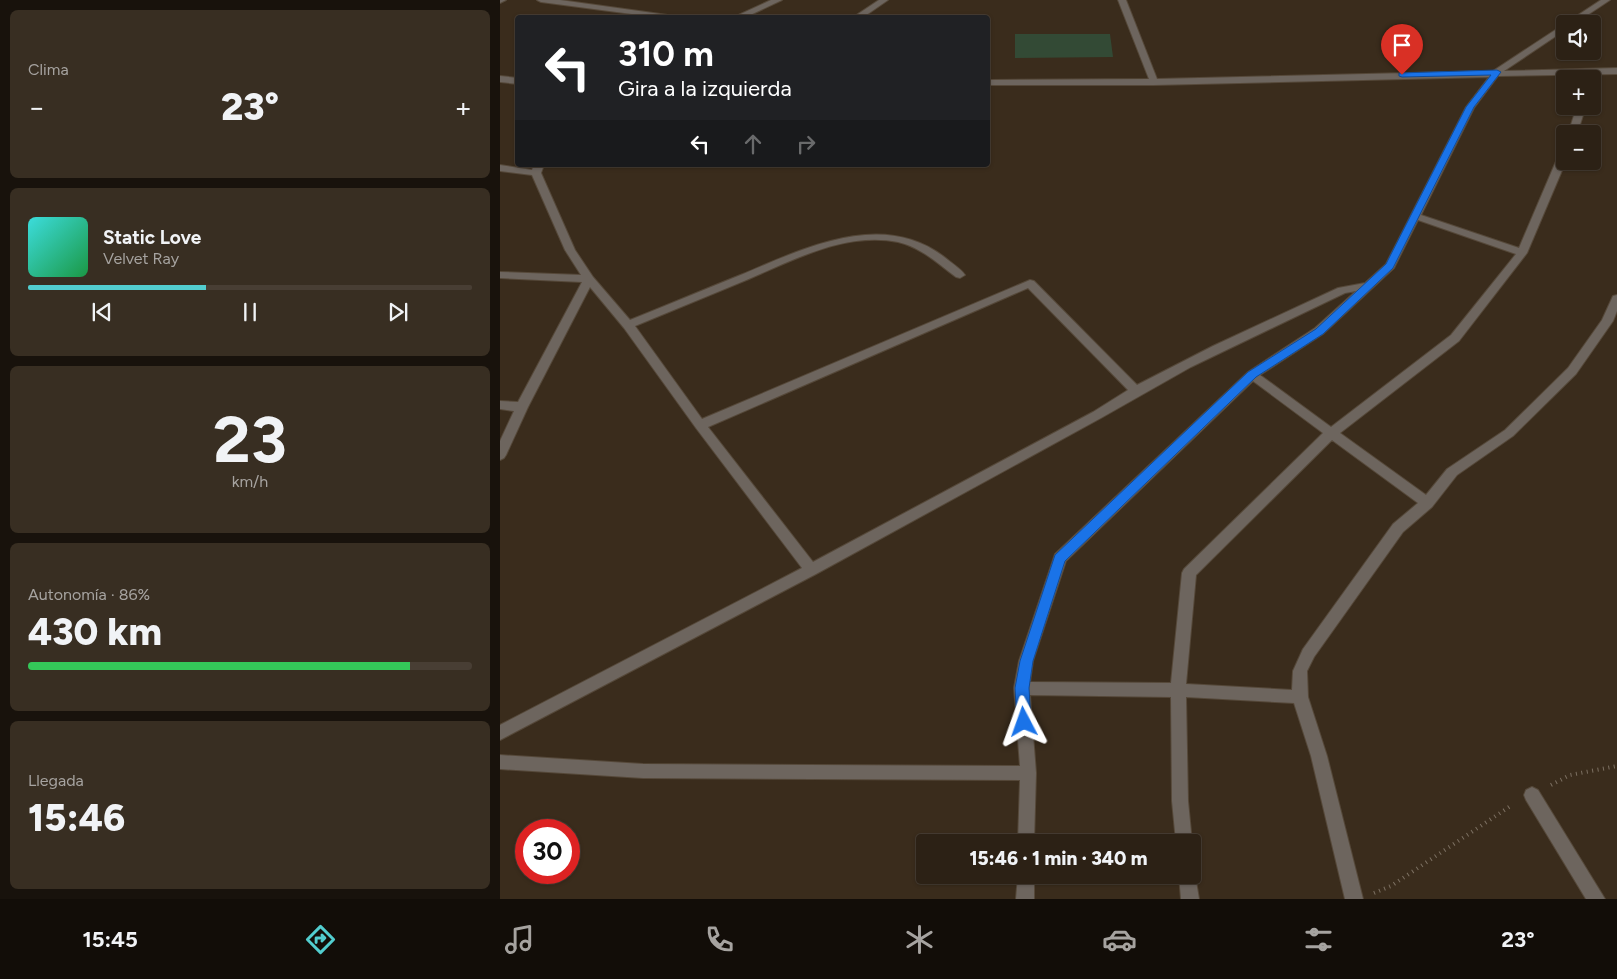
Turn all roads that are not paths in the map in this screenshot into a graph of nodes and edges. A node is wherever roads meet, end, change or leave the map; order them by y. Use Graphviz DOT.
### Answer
graph roads {
  1 [pos="541,0"];
  2 [pos="778,0"];
  3 [pos="884,0"];
  4 [pos="1122,0"];
  5 [pos="1606,0"];
  6 [pos="661,15"];
  7 [pos="743,15"];
  8 [pos="861,15"];
  9 [pos="1582,15"];
  10 [pos="1556,32"];
  11 [pos="1601,70"];
  12 [pos="1617,70"];
  13 [pos="1556,71"];
  14 [pos="1497,72"];
  15 [pos="500,79"];
  16 [pos="515,81"];
  17 [pos="1154,82"];
  18 [pos="990,83"];
  19 [pos="500,168"];
  20 [pos="538,169"];
  21 [pos="1557,170"];
  22 [pos="1415,216"];
  23 [pos="1522,253"];
  24 [pos="500,275"];
  25 [pos="960,275"];
  26 [pos="589,279"];
  27 [pos="1368,286"];
  28 [pos="1617,298"];
  29 [pos="628,325"];
  30 [pos="1252,375"];
  31 [pos="1135,390"];
  32 [pos="500,405"];
  33 [pos="522,407"];
  34 [pos="700,425"];
  35 [pos="1331,433"];
  36 [pos="500,455"];
  37 [pos="1426,503"];
  38 [pos="811,570"];
  39 [pos="1022,688"];
  40 [pos="1178,690"];
  41 [pos="1300,696"];
  42 [pos="500,733"];
  43 [pos="500,762"];
  44 [pos="1028,773"];
  45 [pos="1532,795"];
  46 [pos="1026,834"];
  47 [pos="1183,834"];
  48 [pos="1026,884"];
  49 [pos="1188,884"];
  50 [pos="1361,897"];
  51 [pos="1025,899"];
  52 [pos="1190,899"];
  53 [pos="1596,899"];
  1 -- 6 [label="street"];
  2 -- 7 [label="street"];
  3 -- 8 [label="street"];
  4 -- 17 [label="street"];
  5 -- 9 [label="street"];
  10 -- 14 [label="street"];
  11 -- 12 [label="street"];
  13 -- 14 [label="street"];
  14 -- 17 [label="street"];
  14 -- 22 [label="street"];
  15 -- 16 [label="street"];
  17 -- 18 [label="street"];
  19 -- 20 [label="street"];
  20 -- 26 [label="street"];
  21 -- 23 [label="street"];
  22 -- 23 [label="street"];
  22 -- 27 [label="street"];
  23 -- 35 [label="street"];
  24 -- 26 [label="street"];
  25 -- 29 [label="street"];
  26 -- 29 [label="street"];
  26 -- 33 [label="street"];
  27 -- 30 [label="street"];
  27 -- 31 [label="street"];
  28 -- 37 [label="street"];
  29 -- 34 [label="street"];
  30 -- 35 [label="street"];
  30 -- 39 [label="street"];
  31 -- 34 [label="street"];
  31 -- 38 [label="street"];
  32 -- 33 [label="street"];
  33 -- 36 [label="street"];
  34 -- 38 [label="street"];
  35 -- 37 [label="street"];
  35 -- 40 [label="street"];
  37 -- 41 [label="street"];
  38 -- 42 [label="street"];
  39 -- 40 [label="street"];
  39 -- 44 [label="street"];
  40 -- 41 [label="street"];
  40 -- 47 [label="street"];
  41 -- 50 [label="street"];
  43 -- 44 [label="street"];
  44 -- 46 [label="street"];
  45 -- 53 [label="street"];
  48 -- 51 [label="street"];
  49 -- 52 [label="street"];
}
